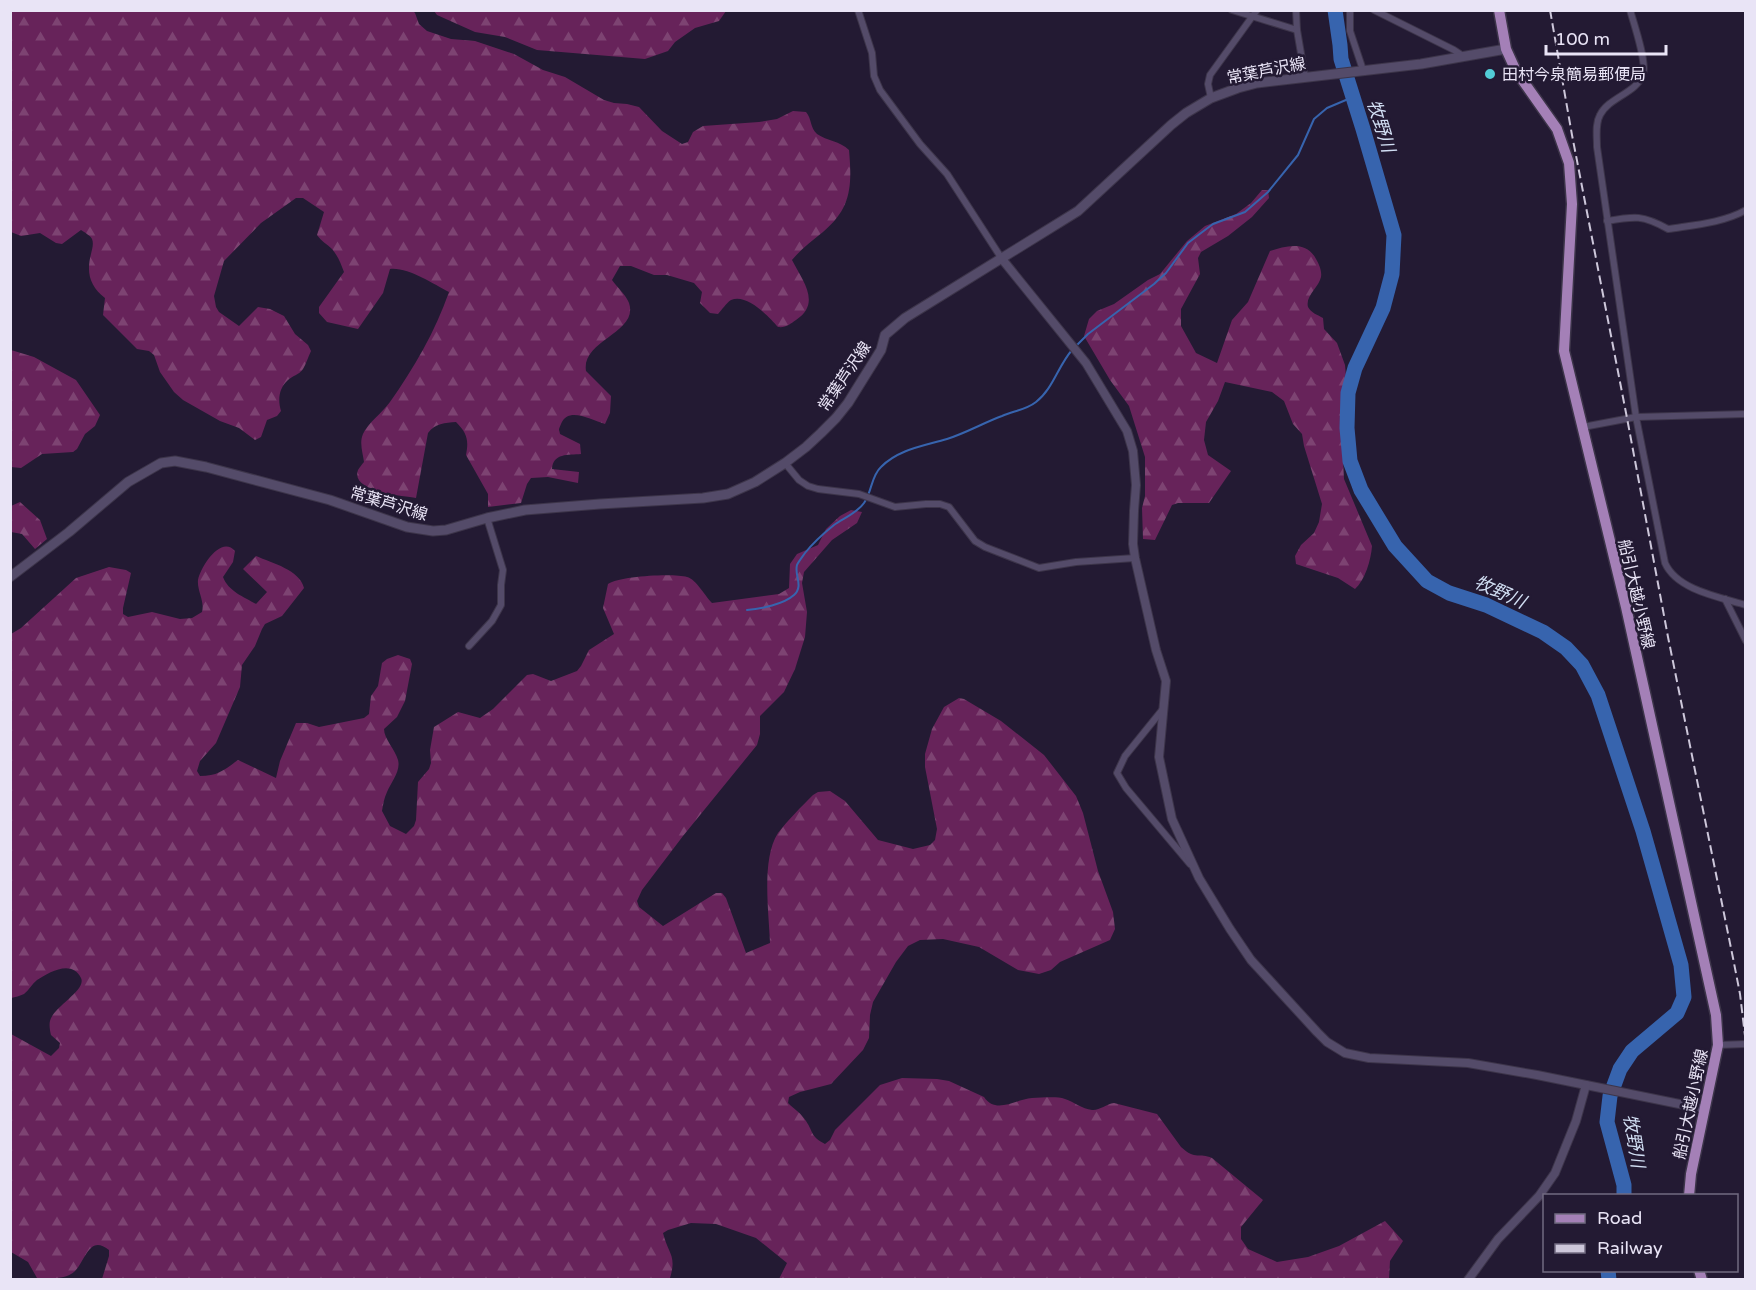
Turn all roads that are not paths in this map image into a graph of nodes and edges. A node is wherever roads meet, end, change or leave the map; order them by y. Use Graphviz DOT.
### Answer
graph roads {
  1 [pos="858,10"];
  2 [pos="1232,10"];
  3 [pos="1296,10"];
  4 [pos="1350,10"];
  5 [pos="1374,10"];
  6 [pos="1499,10"];
  7 [pos="1630,10"];
  8 [pos="1255,14"];
  9 [pos="1297,30"];
  10 [pos="1506,49"];
  11 [pos="1464,56"];
  12 [pos="1363,70"];
  13 [pos="1305,77"];
  14 [pos="1211,98"];
  15 [pos="1746,210"];
  16 [pos="1607,221"];
  17 [pos="1002,259"];
  18 [pos="1746,414"];
  19 [pos="1636,417"];
  20 [pos="1583,427"];
  21 [pos="785,464"];
  22 [pos="488,518"];
  23 [pos="1135,558"];
  24 [pos="10,577"];
  25 [pos="1725,599"];
  26 [pos="1746,605"];
  27 [pos="1746,641"];
  28 [pos="469,646"];
  29 [pos="1163,709"];
  30 [pos="1196,872"];
  31 [pos="1746,1044"];
  32 [pos="1718,1045"];
  33 [pos="1586,1085"];
  34 [pos="1704,1109"];
  35 [pos="1689,1194"];
  36 [pos="1468,1280"];
  1 -- 17 [label="street"];
  2 -- 8 [label="street"];
  3 -- 9 [label="street"];
  4 -- 12 [label="street"];
  5 -- 11 [label="street"];
  6 -- 10 [label="main road, 船引大越小野線"];
  7 -- 16 [label="street"];
  8 -- 9 [label="street"];
  8 -- 14 [label="street"];
  9 -- 13 [label="street"];
  10 -- 11 [label="main road, 常葉芦沢線"];
  10 -- 20 [label="main road, 船引大越小野線"];
  11 -- 12 [label="main road, 常葉芦沢線"];
  12 -- 13 [label="main road, 常葉芦沢線"];
  13 -- 14 [label="main road, 常葉芦沢線"];
  14 -- 17 [label="main road, 常葉芦沢線"];
  15 -- 16 [label="street"];
  16 -- 19 [label="street"];
  17 -- 21 [label="main road, 常葉芦沢線"];
  17 -- 23 [label="street"];
  18 -- 19 [label="street"];
  19 -- 20 [label="street"];
  19 -- 25 [label="street"];
  20 -- 32 [label="main road, 船引大越小野線"];
  21 -- 22 [label="main road, 常葉芦沢線"];
  21 -- 23 [label="street"];
  22 -- 24 [label="main road, 常葉芦沢線"];
  22 -- 28 [label="street"];
  23 -- 29 [label="street"];
  25 -- 26 [label="street"];
  25 -- 27 [label="street"];
  29 -- 30 [label="street"];
  29 -- 30 [label="street"];
  30 -- 33 [label="street"];
  31 -- 32 [label="street"];
  32 -- 34 [label="main road, 船引大越小野線"];
  33 -- 34 [label="street"];
  33 -- 36 [label="street"];
  34 -- 35 [label="main road, 船引大越小野線"];
}
